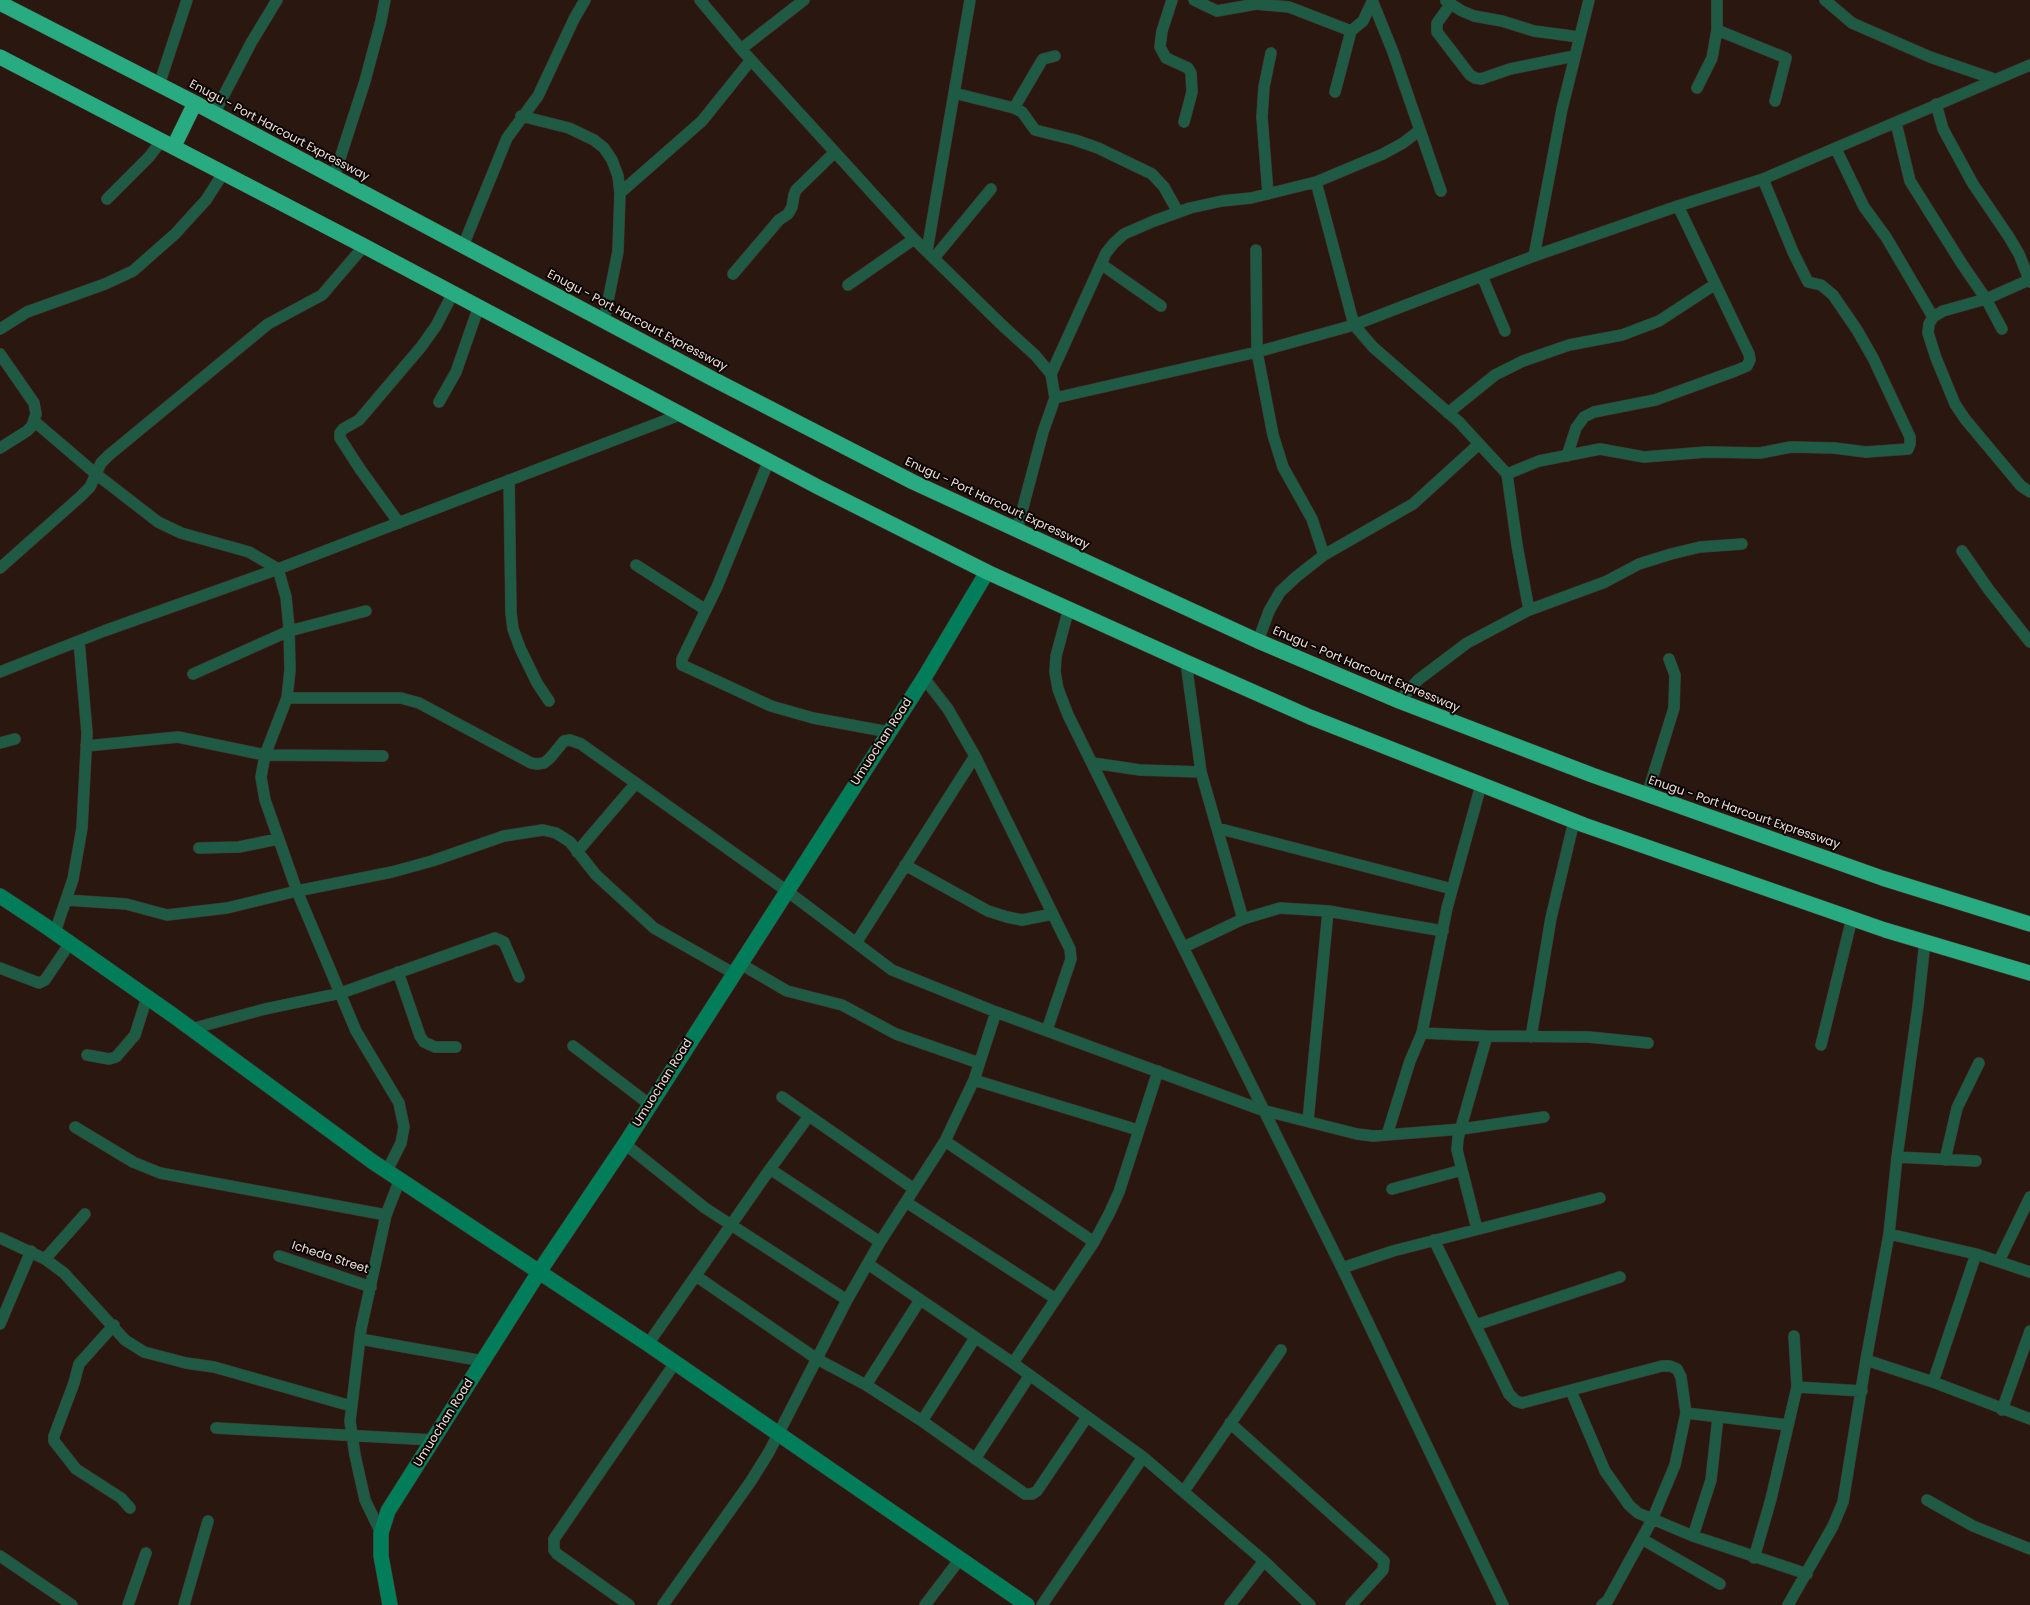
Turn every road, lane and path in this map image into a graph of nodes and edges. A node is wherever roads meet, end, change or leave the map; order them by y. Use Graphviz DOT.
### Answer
graph roads {
  1 [pos="186,0"];
  2 [pos="277,0"];
  3 [pos="385,0"];
  4 [pos="585,0"];
  5 [pos="700,0"];
  6 [pos="804,0"];
  7 [pos="970,0"];
  8 [pos="1172,0"];
  9 [pos="1194,0"];
  10 [pos="1589,0"];
  11 [pos="1717,0"];
  12 [pos="1825,0"];
  13 [pos="1372,1"];
  14 [pos="0,3"];
  15 [pos="1447,3"];
  16 [pos="1363,22"];
  17 [pos="1382,24"];
  18 [pos="1717,30"];
  19 [pos="1352,31"];
  20 [pos="1579,37"];
  21 [pos="741,49"];
  22 [pos="1271,53"];
  23 [pos="1055,56"];
  24 [pos="1574,56"];
  25 [pos="0,57"];
  26 [pos="751,60"];
  27 [pos="2030,65"];
  28 [pos="1994,79"];
  29 [pos="160,85"];
  30 [pos="1697,88"];
  31 [pos="1335,92"];
  32 [pos="954,93"];
  33 [pos="1775,101"];
  34 [pos="195,103"];
  35 [pos="1936,104"];
  36 [pos="1014,108"];
  37 [pos="214,114"];
  38 [pos="521,116"];
  39 [pos="1184,122"];
  40 [pos="1896,123"];
  41 [pos="1420,130"];
  42 [pos="168,143"];
  43 [pos="1836,149"];
  44 [pos="835,152"];
  45 [pos="224,172"];
  46 [pos="334,177"];
  47 [pos="1764,179"];
  48 [pos="1316,182"];
  49 [pos="991,189"];
  50 [pos="1441,191"];
  51 [pos="620,192"];
  52 [pos="1268,194"];
  53 [pos="107,199"];
  54 [pos="1678,206"];
  55 [pos="1178,212"];
  56 [pos="914,239"];
  57 [pos="364,246"];
  58 [pos="463,246"];
  59 [pos="1256,250"];
  60 [pos="931,255"];
  61 [pos="1534,256"];
  62 [pos="1101,264"];
  63 [pos="733,274"];
  64 [pos="1482,276"];
  65 [pos="2030,281"];
  66 [pos="848,285"];
  67 [pos="1714,285"];
  68 [pos="453,293"];
  69 [pos="1986,299"];
  70 [pos="479,306"];
  71 [pos="1161,306"];
  72 [pos="1933,317"];
  73 [pos="604,321"];
  74 [pos="1354,325"];
  75 [pos="0,329"];
  76 [pos="2002,329"];
  77 [pos="1505,331"];
  78 [pos="1258,352"];
  79 [pos="0,354"];
  80 [pos="1051,374"];
  81 [pos="1055,398"];
  82 [pos="439,402"];
  83 [pos="1448,413"];
  84 [pos="682,414"];
  85 [pos="34,421"];
  86 [pos="1479,444"];
  87 [pos="0,448"];
  88 [pos="1567,456"];
  89 [pos="768,460"];
  90 [pos="96,474"];
  91 [pos="1508,474"];
  92 [pos="509,480"];
  93 [pos="2030,492"];
  94 [pos="400,523"];
  95 [pos="1017,530"];
  96 [pos="1742,544"];
  97 [pos="1962,551"];
  98 [pos="1324,555"];
  99 [pos="636,565"];
  100 [pos="0,568"];
  101 [pos="278,569"];
  102 [pos="987,572"];
  103 [pos="1069,608"];
  104 [pos="706,610"];
  105 [pos="1529,610"];
  106 [pos="366,611"];
  107 [pos="289,632"];
  108 [pos="79,641"];
  109 [pos="1258,642"];
  110 [pos="2030,642"];
  111 [pos="1669,659"];
  112 [pos="1186,662"];
  113 [pos="0,672"];
  114 [pos="193,674"];
  115 [pos="924,678"];
  116 [pos="287,698"];
  117 [pos="549,701"];
  118 [pos="1399,701"];
  119 [pos="889,732"];
  120 [pos="15,739"];
  121 [pos="0,743"];
  122 [pos="86,746"];
  123 [pos="265,755"];
  124 [pos="383,756"];
  125 [pos="975,756"];
  126 [pos="1093,763"];
  127 [pos="1201,772"];
  128 [pos="636,783"];
  129 [pos="1481,785"];
  130 [pos="1647,795"];
  131 [pos="1574,821"];
  132 [pos="1217,828"];
  133 [pos="278,839"];
  134 [pos="199,848"];
  135 [pos="577,852"];
  136 [pos="905,865"];
  137 [pos="1452,889"];
  138 [pos="297,891"];
  139 [pos="787,891"];
  140 [pos="0,896"];
  141 [pos="66,900"];
  142 [pos="1328,911"];
  143 [pos="1053,914"];
  144 [pos="1852,918"];
  145 [pos="1243,919"];
  146 [pos="2030,924"];
  147 [pos="1443,931"];
  148 [pos="55,932"];
  149 [pos="1925,941"];
  150 [pos="70,943"];
  151 [pos="856,943"];
  152 [pos="1184,947"];
  153 [pos="0,968"];
  154 [pos="736,968"];
  155 [pos="398,972"];
  156 [pos="2030,973"];
  157 [pos="519,977"];
  158 [pos="342,993"];
  159 [pos="147,998"];
  160 [pos="996,1012"];
  161 [pos="191,1029"];
  162 [pos="1047,1030"];
  163 [pos="1422,1033"];
  164 [pos="1487,1036"];
  165 [pos="1531,1037"];
  166 [pos="1648,1043"];
  167 [pos="573,1046"];
  168 [pos="1821,1046"];
  169 [pos="456,1047"];
  170 [pos="87,1055"];
  171 [pos="979,1063"];
  172 [pos="1978,1063"];
  173 [pos="1158,1071"];
  174 [pos="974,1080"];
  175 [pos="782,1097"];
  176 [pos="649,1104"];
  177 [pos="1262,1110"];
  178 [pos="809,1116"];
  179 [pos="1544,1117"];
  180 [pos="1308,1121"];
  181 [pos="75,1127"];
  182 [pos="1462,1129"];
  183 [pos="1138,1130"];
  184 [pos="1387,1135"];
  185 [pos="944,1141"];
  186 [pos="625,1144"];
  187 [pos="1897,1157"];
  188 [pos="1945,1160"];
  189 [pos="1976,1161"];
  190 [pos="770,1169"];
  191 [pos="386,1170"];
  192 [pos="1462,1170"];
  193 [pos="400,1179"];
  194 [pos="914,1189"];
  195 [pos="1392,1189"];
  196 [pos="2030,1196"];
  197 [pos="1600,1198"];
  198 [pos="906,1202"];
  199 [pos="85,1214"];
  200 [pos="386,1215"];
  201 [pos="730,1225"];
  202 [pos="1477,1229"];
  203 [pos="1889,1234"];
  204 [pos="0,1238"];
  205 [pos="1434,1240"];
  206 [pos="880,1242"];
  207 [pos="1094,1242"];
  208 [pos="31,1251"];
  209 [pos="1976,1254"];
  210 [pos="279,1256"];
  211 [pos="46,1259"];
  212 [pos="1999,1262"];
  213 [pos="868,1264"];
  214 [pos="1342,1268"];
  215 [pos="539,1272"];
  216 [pos="2030,1272"];
  217 [pos="696,1276"];
  218 [pos="1620,1277"];
  219 [pos="371,1287"];
  220 [pos="1056,1299"];
  221 [pos="847,1300"];
  222 [pos="920,1300"];
  223 [pos="0,1324"];
  224 [pos="114,1325"];
  225 [pos="1476,1325"];
  226 [pos="2030,1331"];
  227 [pos="1794,1336"];
  228 [pos="975,1338"];
  229 [pos="360,1339"];
  230 [pos="648,1344"];
  231 [pos="1281,1350"];
  232 [pos="817,1359"];
  233 [pos="1866,1360"];
  234 [pos="483,1362"];
  235 [pos="675,1363"];
  236 [pos="1013,1363"];
  237 [pos="1030,1375"];
  238 [pos="1933,1382"];
  239 [pos="866,1385"];
  240 [pos="1796,1388"];
  241 [pos="1571,1391"];
  242 [pos="1862,1391"];
  243 [pos="351,1406"];
  244 [pos="2002,1410"];
  245 [pos="1686,1413"];
  246 [pos="1718,1416"];
  247 [pos="1087,1417"];
  248 [pos="2030,1419"];
  249 [pos="922,1421"];
  250 [pos="1230,1423"];
  251 [pos="1788,1425"];
  252 [pos="216,1428"];
  253 [pos="779,1434"];
  254 [pos="352,1436"];
  255 [pos="433,1440"];
  256 [pos="1143,1457"];
  257 [pos="975,1458"];
  258 [pos="1184,1490"];
  259 [pos="1927,1500"];
  260 [pos="130,1508"];
  261 [pos="1652,1520"];
  262 [pos="208,1521"];
  263 [pos="381,1532"];
  264 [pos="1693,1536"];
  265 [pos="1642,1539"];
  266 [pos="2030,1549"];
  267 [pos="146,1553"];
  268 [pos="0,1556"];
  269 [pos="1754,1558"];
  270 [pos="960,1559"];
  271 [pos="1264,1561"];
  272 [pos="1807,1574"];
  273 [pos="1720,1584"];
  274 [pos="1607,1603"];
  275 [pos="72,1605"];
  276 [pos="128,1605"];
  277 [pos="184,1605"];
  278 [pos="390,1605"];
  279 [pos="629,1605"];
  280 [pos="663,1605"];
  281 [pos="925,1605"];
  282 [pos="1027,1605"];
  283 [pos="1042,1605"];
  284 [pos="1230,1605"];
  285 [pos="1310,1605"];
  286 [pos="1351,1605"];
  287 [pos="1503,1605"];
  288 [pos="1788,1605"];
  1 -- 29 [label="street"];
  2 -- 37 [label="street"];
  3 -- 46 [label="street"];
  4 -- 38 [label="street"];
  5 -- 21 [label="street"];
  6 -- 21 [label="street"];
  7 -- 32 [label="street"];
  8 -- 39 [label="street"];
  9 -- 19 [label="street"];
  10 -- 20 [label="street"];
  11 -- 18 [label="street"];
  12 -- 28 [label="street"];
  13 -- 16 [label="street"];
  13 -- 17 [label="street"];
  14 -- 29 [label="highway, Enugu - Port Harcourt Expressway"];
  15 -- 20 [label="street"];
  15 -- 24 [label="street"];
  16 -- 17 [label="street"];
  16 -- 19 [label="street"];
  17 -- 41 [label="street"];
  18 -- 30 [label="street"];
  18 -- 33 [label="street"];
  19 -- 31 [label="street"];
  20 -- 24 [label="street"];
  21 -- 26 [label="street"];
  22 -- 52 [label="street"];
  23 -- 36 [label="street"];
  24 -- 61 [label="street"];
  25 -- 42 [label="highway"];
  26 -- 44 [label="street"];
  26 -- 51 [label="street"];
  27 -- 28 [label="street"];
  28 -- 35 [label="street"];
  29 -- 34 [label="highway, Enugu - Port Harcourt Expressway"];
  32 -- 36 [label="street"];
  32 -- 60 [label="street"];
  34 -- 37 [label="highway, Enugu - Port Harcourt Expressway"];
  34 -- 42 [label="highway"];
  35 -- 40 [label="street"];
  35 -- 65 [label="street"];
  36 -- 55 [label="street"];
  37 -- 46 [label="highway, Enugu - Port Harcourt Expressway"];
  38 -- 51 [label="street"];
  38 -- 58 [label="street"];
  40 -- 43 [label="street"];
  40 -- 69 [label="street"];
  41 -- 48 [label="street"];
  41 -- 50 [label="street"];
  42 -- 45 [label="highway"];
  42 -- 53 [label="street"];
  43 -- 47 [label="street"];
  43 -- 72 [label="street"];
  44 -- 56 [label="street"];
  44 -- 63 [label="street"];
  45 -- 57 [label="highway"];
  45 -- 75 [label="street"];
  46 -- 58 [label="highway, Enugu - Port Harcourt Expressway"];
  47 -- 54 [label="street"];
  47 -- 88 [label="street"];
  48 -- 52 [label="street"];
  48 -- 74 [label="street"];
  49 -- 60 [label="street"];
  51 -- 73 [label="street"];
  52 -- 55 [label="street"];
  54 -- 61 [label="street"];
  54 -- 67 [label="street"];
  55 -- 62 [label="street"];
  56 -- 60 [label="street"];
  56 -- 66 [label="street"];
  57 -- 68 [label="highway"];
  57 -- 90 [label="street"];
  58 -- 73 [label="highway, Enugu - Port Harcourt Expressway"];
  59 -- 78 [label="street"];
  60 -- 80 [label="street"];
  61 -- 64 [label="street"];
  62 -- 71 [label="street"];
  62 -- 80 [label="street"];
  64 -- 74 [label="street"];
  64 -- 77 [label="street"];
  65 -- 69 [label="street"];
  67 -- 83 [label="street"];
  67 -- 88 [label="street"];
  68 -- 70 [label="highway"];
  68 -- 94 [label="street"];
  69 -- 72 [label="street"];
  69 -- 76 [label="street"];
  70 -- 82 [label="street"];
  70 -- 84 [label="highway"];
  72 -- 93 [label="street"];
  73 -- 95 [label="highway, Enugu - Port Harcourt Expressway"];
  74 -- 78 [label="street"];
  74 -- 83 [label="street"];
  78 -- 81 [label="street"];
  78 -- 98 [label="street"];
  79 -- 85 [label="street"];
  80 -- 81 [label="street"];
  81 -- 95 [label="street"];
  83 -- 86 [label="street"];
  84 -- 89 [label="highway"];
  84 -- 92 [label="street"];
  85 -- 87 [label="street"];
  85 -- 90 [label="street"];
  86 -- 91 [label="street"];
  86 -- 98 [label="street"];
  88 -- 91 [label="street"];
  89 -- 102 [label="highway"];
  89 -- 104 [label="street"];
  90 -- 100 [label="street"];
  90 -- 101 [label="street"];
  91 -- 105 [label="street"];
  92 -- 94 [label="street"];
  92 -- 117 [label="street"];
  94 -- 101 [label="street"];
  95 -- 109 [label="highway, Enugu - Port Harcourt Expressway"];
  96 -- 105 [label="street"];
  97 -- 110 [label="street"];
  98 -- 109 [label="street"];
  99 -- 104 [label="street"];
  101 -- 107 [label="street"];
  101 -- 108 [label="street"];
  102 -- 103 [label="highway"];
  102 -- 115 [label="main road, Umuochan Road"];
  103 -- 112 [label="highway"];
  103 -- 126 [label="street"];
  104 -- 119 [label="street"];
  105 -- 118 [label="street"];
  106 -- 107 [label="street"];
  107 -- 114 [label="street"];
  107 -- 116 [label="street"];
  108 -- 113 [label="street"];
  108 -- 122 [label="street"];
  109 -- 118 [label="highway, Enugu - Port Harcourt Expressway"];
  111 -- 130 [label="street"];
  112 -- 127 [label="street"];
  112 -- 129 [label="highway"];
  115 -- 119 [label="main road, Umuochan Road"];
  115 -- 125 [label="street"];
  116 -- 123 [label="street"];
  116 -- 128 [label="street"];
  118 -- 130 [label="highway, Enugu - Port Harcourt Expressway"];
  119 -- 139 [label="main road, Umuochan Road"];
  120 -- 121 [label="street"];
  122 -- 123 [label="street"];
  122 -- 141 [label="street"];
  123 -- 124 [label="street"];
  123 -- 133 [label="street"];
  125 -- 136 [label="street"];
  125 -- 143 [label="street"];
  126 -- 127 [label="street"];
  126 -- 152 [label="street"];
  127 -- 132 [label="street"];
  128 -- 135 [label="street"];
  128 -- 139 [label="street"];
  129 -- 131 [label="highway"];
  129 -- 137 [label="street"];
  130 -- 146 [label="highway, Enugu - Port Harcourt Expressway"];
  131 -- 144 [label="highway"];
  131 -- 165 [label="street"];
  132 -- 137 [label="street"];
  132 -- 145 [label="street"];
  133 -- 134 [label="street"];
  133 -- 138 [label="street"];
  135 -- 138 [label="street"];
  135 -- 154 [label="street"];
  136 -- 143 [label="street"];
  136 -- 151 [label="street"];
  137 -- 147 [label="street"];
  138 -- 141 [label="street"];
  138 -- 158 [label="street"];
  139 -- 151 [label="street"];
  139 -- 154 [label="main road, Umuochan Road"];
  140 -- 148 [label="main road"];
  141 -- 148 [label="street"];
  142 -- 145 [label="street"];
  142 -- 147 [label="street"];
  142 -- 180 [label="street"];
  143 -- 162 [label="street"];
  144 -- 149 [label="highway"];
  144 -- 168 [label="street"];
  145 -- 152 [label="street"];
  147 -- 163 [label="street"];
  148 -- 150 [label="main road"];
  149 -- 156 [label="highway"];
  149 -- 187 [label="street"];
  150 -- 153 [label="street"];
  150 -- 159 [label="main road"];
  151 -- 160 [label="street"];
  152 -- 177 [label="street"];
  154 -- 171 [label="street"];
  154 -- 176 [label="main road, Umuochan Road"];
  155 -- 157 [label="street"];
  155 -- 158 [label="street"];
  155 -- 169 [label="street"];
  158 -- 161 [label="street"];
  158 -- 191 [label="street"];
  159 -- 161 [label="main road"];
  159 -- 170 [label="street"];
  160 -- 162 [label="street"];
  160 -- 171 [label="street"];
  161 -- 191 [label="main road"];
  162 -- 173 [label="street"];
  163 -- 164 [label="street"];
  163 -- 184 [label="street"];
  164 -- 165 [label="street"];
  164 -- 182 [label="street"];
  165 -- 166 [label="street"];
  167 -- 176 [label="street"];
  171 -- 174 [label="street"];
  172 -- 188 [label="street"];
  173 -- 177 [label="street"];
  173 -- 183 [label="street"];
  174 -- 183 [label="street"];
  174 -- 185 [label="street"];
  175 -- 178 [label="street"];
  176 -- 186 [label="main road, Umuochan Road"];
  177 -- 180 [label="street"];
  177 -- 214 [label="street"];
  178 -- 190 [label="street"];
  178 -- 194 [label="street"];
  179 -- 182 [label="street"];
  180 -- 184 [label="street"];
  181 -- 200 [label="street"];
  182 -- 184 [label="street"];
  182 -- 192 [label="street"];
  183 -- 207 [label="street"];
  185 -- 194 [label="street"];
  185 -- 207 [label="street"];
  186 -- 201 [label="street"];
  186 -- 215 [label="main road, Umuochan Road"];
  187 -- 188 [label="street"];
  187 -- 203 [label="street"];
  188 -- 189 [label="street"];
  190 -- 201 [label="street"];
  190 -- 206 [label="street"];
  191 -- 193 [label="main road"];
  192 -- 195 [label="street"];
  192 -- 202 [label="street"];
  193 -- 200 [label="street"];
  193 -- 215 [label="main road"];
  194 -- 198 [label="street"];
  196 -- 212 [label="street"];
  197 -- 202 [label="street"];
  198 -- 206 [label="street"];
  198 -- 220 [label="street"];
  199 -- 211 [label="street"];
  200 -- 219 [label="street"];
  201 -- 217 [label="street"];
  201 -- 221 [label="street"];
  202 -- 205 [label="street"];
  203 -- 209 [label="street"];
  203 -- 233 [label="street"];
  204 -- 208 [label="street"];
  205 -- 214 [label="street"];
  205 -- 225 [label="street"];
  206 -- 213 [label="street"];
  207 -- 220 [label="street"];
  208 -- 211 [label="street"];
  208 -- 223 [label="street"];
  209 -- 212 [label="street"];
  209 -- 238 [label="street"];
  210 -- 219 [label="street, Icheda Street"];
  211 -- 224 [label="street"];
  212 -- 216 [label="street"];
  213 -- 221 [label="street"];
  213 -- 222 [label="street"];
  214 -- 287 [label="street"];
  215 -- 230 [label="main road"];
  215 -- 234 [label="main road, Umuochan Road"];
  217 -- 230 [label="street"];
  217 -- 232 [label="street"];
  218 -- 225 [label="street"];
  219 -- 229 [label="street"];
  220 -- 236 [label="street"];
  221 -- 232 [label="street"];
  222 -- 228 [label="street"];
  222 -- 239 [label="street"];
  224 -- 243 [label="street"];
  224 -- 260 [label="street"];
  225 -- 241 [label="street"];
  226 -- 244 [label="street"];
  227 -- 240 [label="street"];
  228 -- 236 [label="street"];
  228 -- 249 [label="street"];
  229 -- 234 [label="street"];
  229 -- 243 [label="street"];
  230 -- 235 [label="main road"];
  231 -- 250 [label="street"];
  232 -- 239 [label="street"];
  232 -- 253 [label="street"];
  233 -- 238 [label="street"];
  233 -- 242 [label="street"];
  234 -- 255 [label="main road, Umuochan Road"];
  235 -- 253 [label="main road"];
  235 -- 279 [label="street"];
  236 -- 237 [label="street"];
  237 -- 247 [label="street"];
  237 -- 257 [label="street"];
  238 -- 244 [label="street"];
  239 -- 249 [label="street"];
  240 -- 242 [label="street"];
  240 -- 251 [label="street"];
  241 -- 245 [label="street"];
  241 -- 261 [label="street"];
  242 -- 272 [label="street"];
  243 -- 254 [label="street"];
  244 -- 248 [label="street"];
  245 -- 246 [label="street"];
  245 -- 261 [label="street"];
  246 -- 251 [label="street"];
  246 -- 264 [label="street"];
  247 -- 256 [label="street"];
  247 -- 257 [label="street"];
  249 -- 257 [label="street"];
  250 -- 258 [label="street"];
  250 -- 286 [label="street"];
  251 -- 269 [label="street"];
  252 -- 254 [label="street"];
  253 -- 270 [label="main road"];
  253 -- 280 [label="street"];
  254 -- 255 [label="street"];
  254 -- 263 [label="street"];
  255 -- 263 [label="main road, Umuochan Road"];
  256 -- 258 [label="street"];
  256 -- 283 [label="street"];
  258 -- 271 [label="street"];
  259 -- 266 [label="street"];
  261 -- 264 [label="street"];
  261 -- 265 [label="street"];
  262 -- 277 [label="street"];
  263 -- 278 [label="main road, Umuochan Road"];
  264 -- 269 [label="street"];
  265 -- 273 [label="street"];
  265 -- 274 [label="street"];
  267 -- 276 [label="street"];
  268 -- 275 [label="street"];
  269 -- 272 [label="street"];
  270 -- 281 [label="street"];
  270 -- 282 [label="main road"];
  271 -- 284 [label="street"];
  271 -- 285 [label="street"];
  272 -- 288 [label="street"];
}
